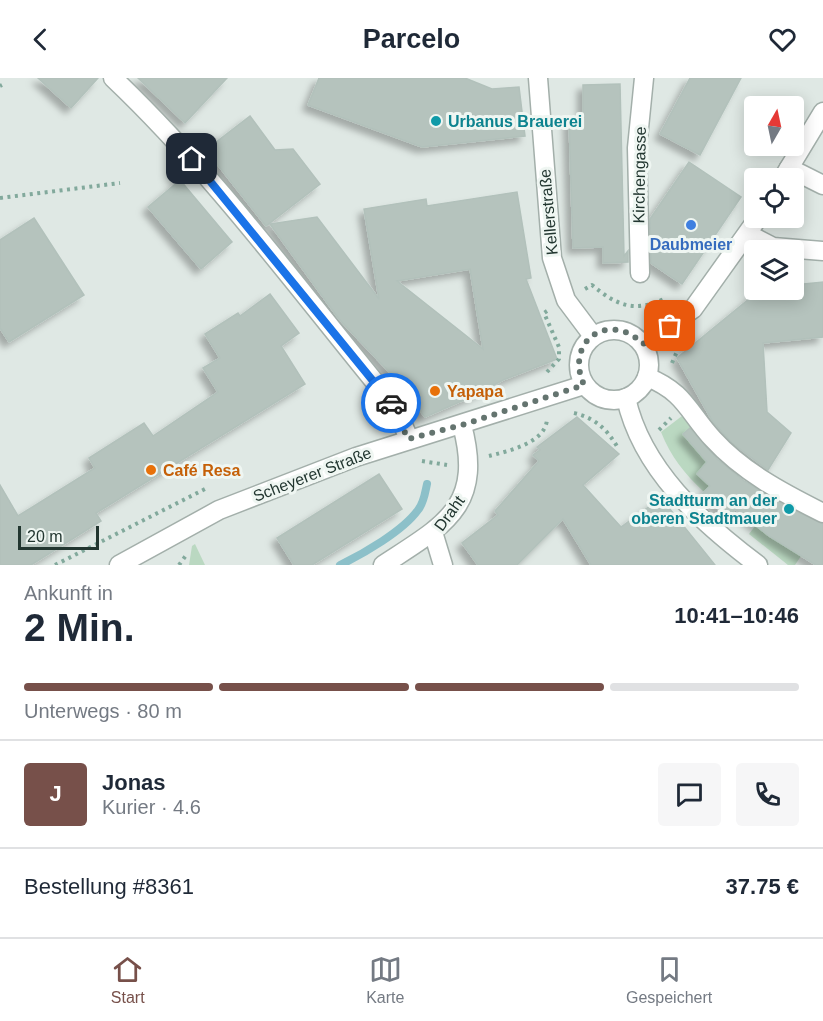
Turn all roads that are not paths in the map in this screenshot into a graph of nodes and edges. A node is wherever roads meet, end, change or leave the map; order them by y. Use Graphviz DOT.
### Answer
graph roads {
  1 [pos="113,78"];
  2 [pos="538,78"];
  3 [pos="644,78"];
  4 [pos="823,112"];
  5 [pos="789,168"];
  6 [pos="804,179"];
  7 [pos="823,185"];
  8 [pos="752,228"];
  9 [pos="748,234"];
  10 [pos="823,251"];
  11 [pos="640,273"];
  12 [pos="593,336"];
  13 [pos="643,344"];
  14 [pos="647,376"];
  15 [pos="584,385"];
  16 [pos="626,398"];
  17 [pos="462,425"];
  18 [pos="408,439"];
  19 [pos="823,513"];
  20 [pos="433,532"];
  21 [pos="119,565"];
  22 [pos="383,565"];
  23 [pos="443,565"];
  24 [pos="758,565"];
  1 -- 18 [label="street"];
  2 -- 12 [label="street, Kellerstraße"];
  3 -- 11 [label="street, Kirchengasse"];
  4 -- 5 [label="street"];
  6 -- 7 [label="street"];
  8 -- 9 [label="street"];
  9 -- 10 [label="street"];
  9 -- 13 [label="street"];
  12 -- 13 [label="street"];
  12 -- 15 [label="street"];
  13 -- 14 [label="street"];
  14 -- 16 [label="street"];
  14 -- 19 [label="street"];
  15 -- 16 [label="street"];
  15 -- 17 [label="street, Scheyerer Straße"];
  16 -- 24 [label="street"];
  17 -- 18 [label="street, Scheyerer Straße"];
  17 -- 20 [label="street, Draht"];
  18 -- 21 [label="street, Scheyerer Straße"];
  20 -- 22 [label="street"];
  20 -- 23 [label="street, Draht"];
}
